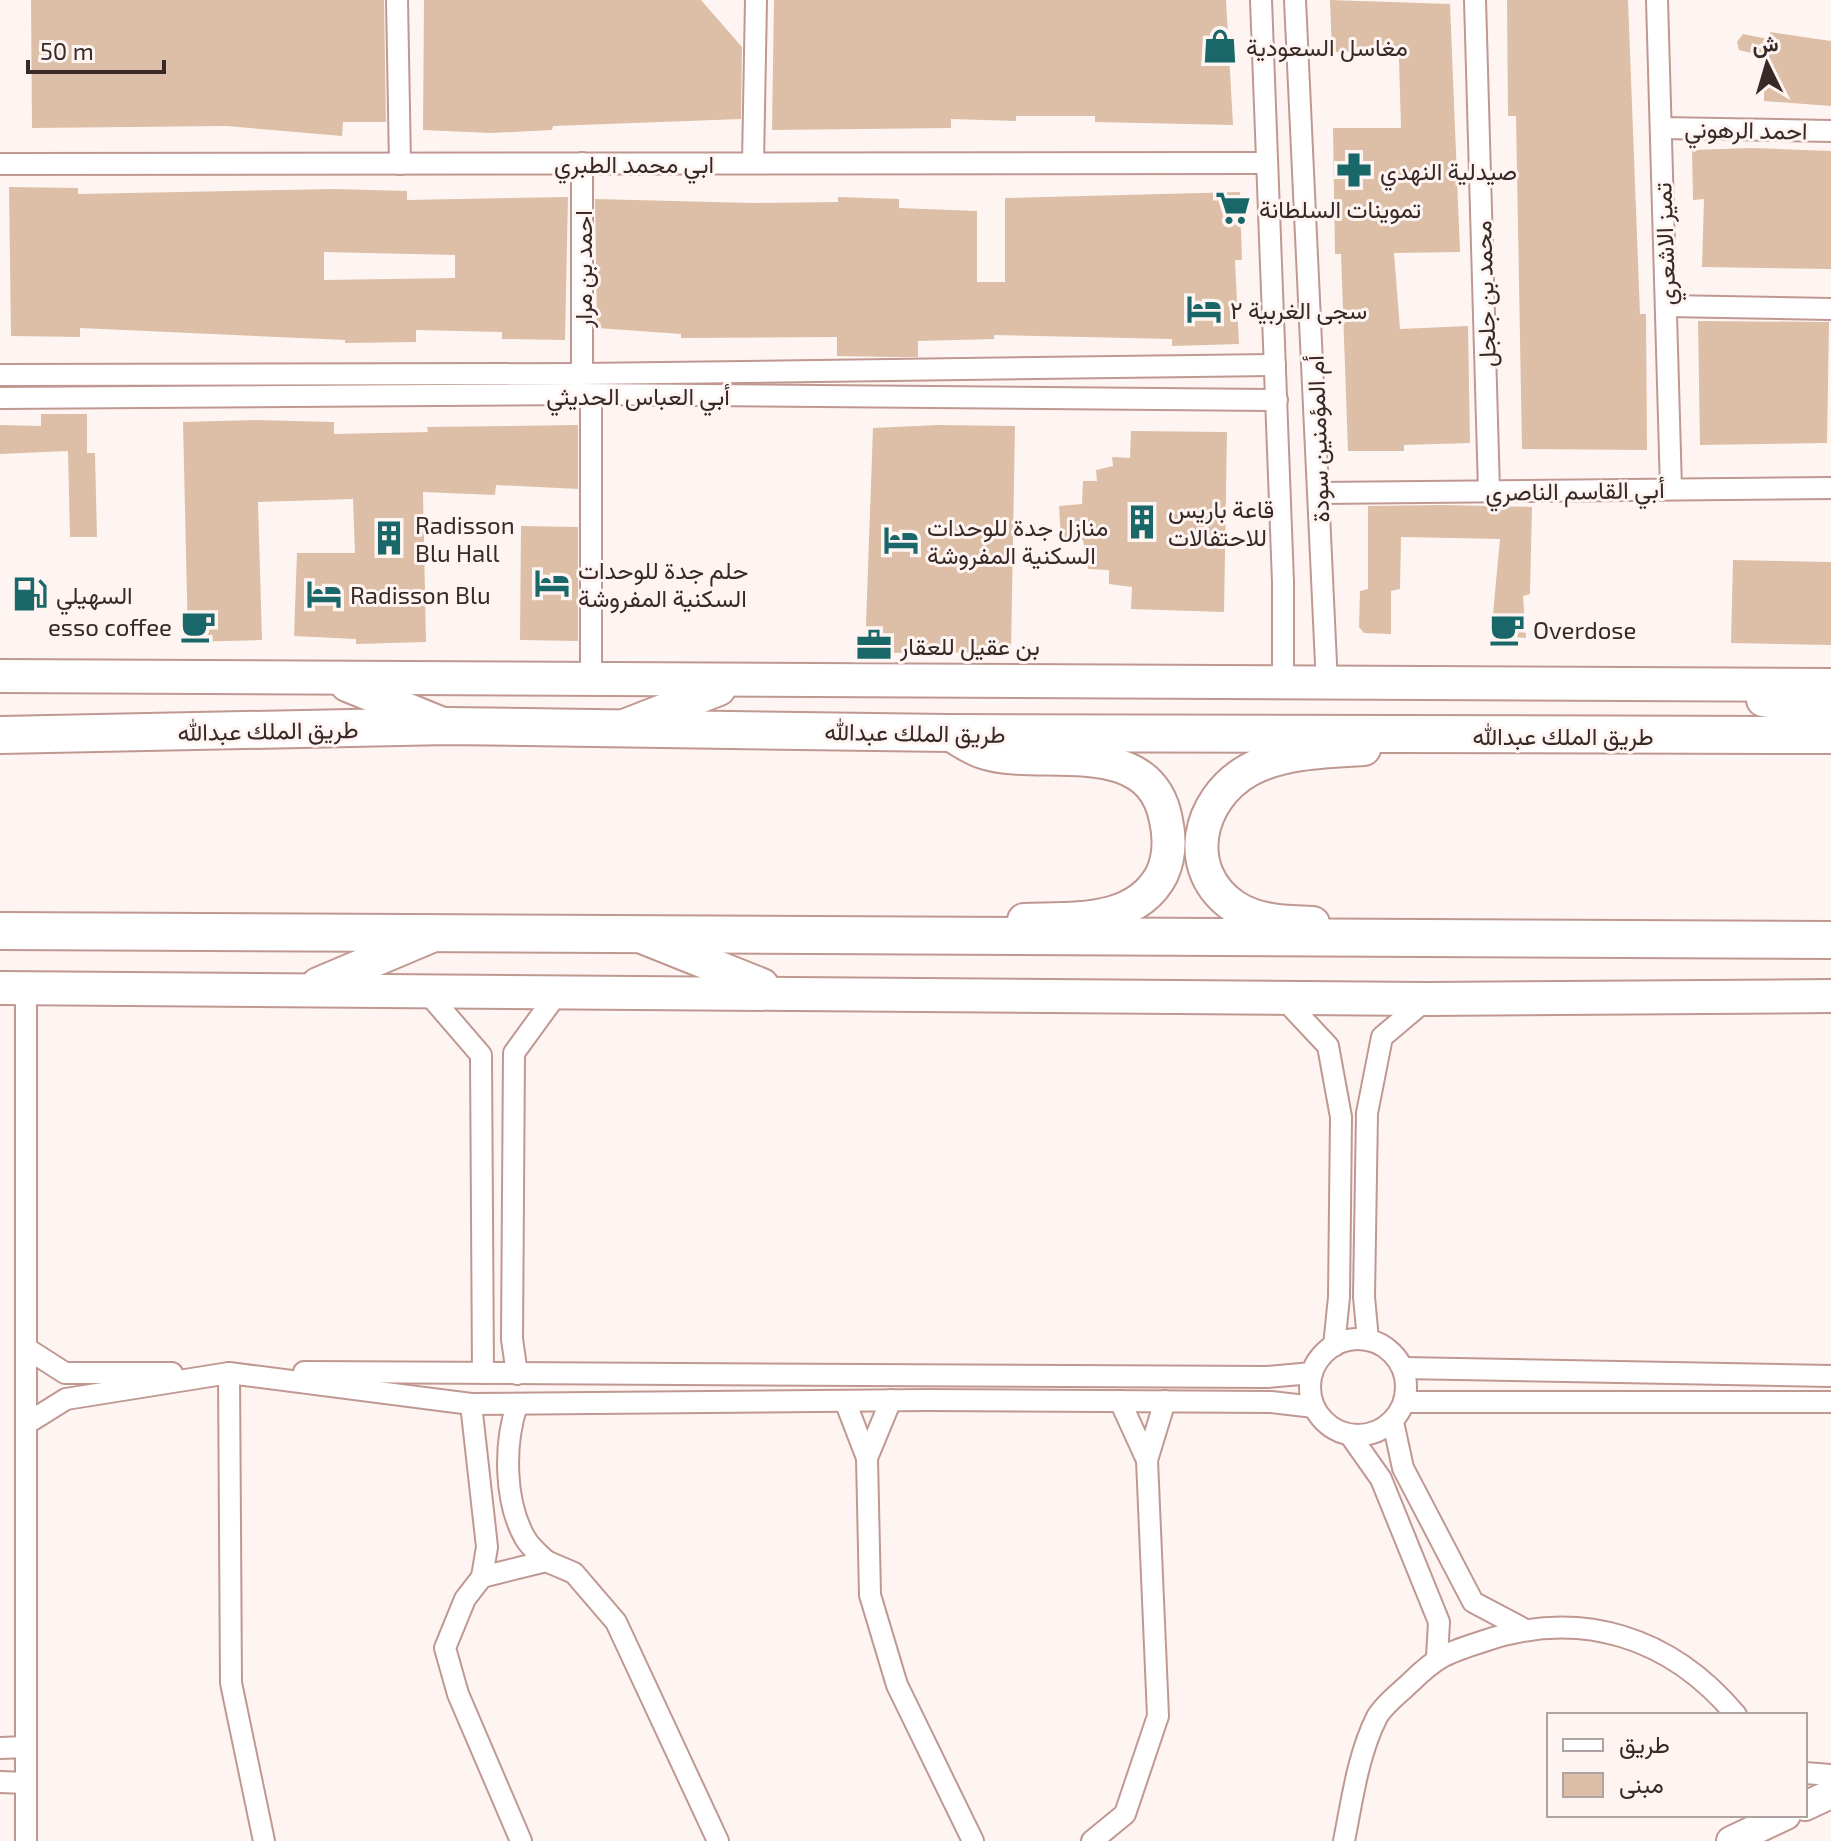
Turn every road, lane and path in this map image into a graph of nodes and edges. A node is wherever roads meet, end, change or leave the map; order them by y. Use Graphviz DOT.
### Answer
graph roads {
  1 [pos="397,0"];
  2 [pos="756,0"];
  3 [pos="1261,0"];
  4 [pos="1295,0"];
  5 [pos="1475,0"];
  6 [pos="1657,0"];
  7 [pos="1661,128"];
  8 [pos="1831,131"];
  9 [pos="582,163"];
  10 [pos="753,163"];
  11 [pos="1267,163"];
  12 [pos="0,164"];
  13 [pos="400,164"];
  14 [pos="1666,306"];
  15 [pos="1831,309"];
  16 [pos="1275,365"];
  17 [pos="582,374"];
  18 [pos="0,375"];
  19 [pos="591,395"];
  20 [pos="0,398"];
  21 [pos="1277,400"];
  22 [pos="1831,488"];
  23 [pos="1671,489"];
  24 [pos="1489,491"];
  25 [pos="1319,493"];
  26 [pos="0,676"];
  27 [pos="332,679"];
  28 [pos="591,681"];
  29 [pos="737,682"];
  30 [pos="1283,685"];
  31 [pos="1327,685"];
  32 [pos="1680,685"];
  33 [pos="1831,685"];
  34 [pos="1831,712"];
  35 [pos="448,726"];
  36 [pos="624,726"];
  37 [pos="948,733"];
  38 [pos="0,735"];
  39 [pos="1417,735"];
  40 [pos="1831,735"];
  41 [pos="0,931"];
  42 [pos="438,933"];
  43 [pos="635,934"];
  44 [pos="931,935"];
  45 [pos="1422,938"];
  46 [pos="1831,940"];
  47 [pos="13,988"];
  48 [pos="304,990"];
  49 [pos="425,990"];
  50 [pos="559,991"];
  51 [pos="779,992"];
  52 [pos="1831,996"];
  53 [pos="1283,998"];
  54 [pos="1427,999"];
  55 [pos="1368,1340"];
  56 [pos="1334,1346"];
  57 [pos="26,1348"];
  58 [pos="1403,1368"];
  59 [pos="229,1373"];
  60 [pos="483,1373"];
  61 [pos="1312,1373"];
  62 [pos="517,1374"];
  63 [pos="1831,1376"];
  64 [pos="891,1400"];
  65 [pos="845,1401"];
  66 [pos="1120,1401"];
  67 [pos="1165,1401"];
  68 [pos="1405,1402"];
  69 [pos="1831,1402"];
  70 [pos="471,1404"];
  71 [pos="517,1405"];
  72 [pos="1314,1407"];
  73 [pos="1393,1422"];
  74 [pos="26,1424"];
  75 [pos="1350,1435"];
  76 [pos="867,1458"];
  77 [pos="1147,1460"];
  78 [pos="546,1561"];
  79 [pos="482,1577"];
  80 [pos="1522,1628"];
  81 [pos="1437,1657"];
  82 [pos="1734,1713"];
  83 [pos="26,1747"];
  84 [pos="0,1748"];
  85 [pos="1807,1773"];
  86 [pos="1831,1775"];
  87 [pos="0,1782"];
  88 [pos="26,1783"];
  89 [pos="1831,1794"];
  90 [pos="1807,1805"];
  91 [pos="1782,1817"];
  92 [pos="26,1841"];
  93 [pos="264,1841"];
  94 [pos="521,1841"];
  95 [pos="718,1841"];
  96 [pos="973,1841"];
  97 [pos="1092,1841"];
  98 [pos="1344,1841"];
  99 [pos="1731,1841"];
  1 -- 13 [label="street"];
  2 -- 10 [label="street"];
  3 -- 11 [label="street, أم المؤمنين سودة"];
  4 -- 25 [label="street, أم المؤمنين سودة"];
  5 -- 24 [label="street, محمد بن جلجل"];
  6 -- 7 [label="street, تميز الاشعري"];
  7 -- 8 [label="street, احمد الرهوني"];
  7 -- 14 [label="street, تميز الاشعري"];
  9 -- 10 [label="street, ابي محمد الطبري"];
  9 -- 13 [label="street, ابي محمد الطبري"];
  9 -- 17 [label="street, احمد بن مرار"];
  10 -- 11 [label="street, ابي محمد الطبري"];
  11 -- 16 [label="street, أم المؤمنين سودة"];
  12 -- 13 [label="street, ابي محمد الطبري"];
  14 -- 15 [label="street"];
  14 -- 23 [label="street, تميز الاشعري"];
  16 -- 17 [label="street, أبي العباس الحديثي"];
  16 -- 21 [label="street, أم المؤمنين سودة"];
  17 -- 18 [label="street, أبي العباس الحديثي"];
  19 -- 20 [label="street, أبي العباس الحديثي"];
  19 -- 21 [label="street, أبي العباس الحديثي"];
  19 -- 28 [label="street"];
  21 -- 30 [label="street, أم المؤمنين سودة"];
  22 -- 23 [label="street, أبي القاسم الناصري"];
  23 -- 24 [label="street, أبي القاسم الناصري"];
  24 -- 25 [label="street, أبي القاسم الناصري"];
  25 -- 31 [label="street, أم المؤمنين سودة"];
  26 -- 27 [label="main road"];
  27 -- 28 [label="main road"];
  27 -- 35 [label="main road"];
  28 -- 29 [label="main road"];
  29 -- 30 [label="main road"];
  29 -- 36 [label="main road"];
  30 -- 31 [label="main road"];
  31 -- 32 [label="main road"];
  32 -- 33 [label="main road"];
  32 -- 34 [label="main road"];
  35 -- 36 [label="highway, طريق الملك عبدالله"];
  35 -- 38 [label="highway, طريق الملك عبدالله"];
  36 -- 37 [label="highway, طريق الملك عبدالله"];
  37 -- 39 [label="highway, طريق الملك عبدالله"];
  37 -- 44 [label="main road"];
  39 -- 40 [label="highway, طريق الملك عبدالله"];
  39 -- 45 [label="main road"];
  41 -- 42 [label="highway"];
  42 -- 43 [label="highway"];
  42 -- 48 [label="main road"];
  43 -- 44 [label="highway"];
  43 -- 51 [label="main road"];
  44 -- 45 [label="highway"];
  45 -- 46 [label="highway"];
  47 -- 48 [label="main road"];
  47 -- 57 [label="street"];
  48 -- 49 [label="main road"];
  49 -- 50 [label="main road"];
  49 -- 60 [label="street"];
  50 -- 51 [label="main road"];
  50 -- 62 [label="street"];
  51 -- 53 [label="main road"];
  52 -- 54 [label="main road"];
  53 -- 54 [label="main road"];
  53 -- 56 [label="street"];
  54 -- 55 [label="street"];
  55 -- 56 [label="street"];
  55 -- 58 [label="street"];
  56 -- 61 [label="street"];
  57 -- 60 [label="street"];
  57 -- 74 [label="street"];
  58 -- 63 [label="street"];
  58 -- 68 [label="street"];
  59 -- 70 [label="street"];
  59 -- 74 [label="street"];
  59 -- 93 [label="street"];
  60 -- 62 [label="street"];
  61 -- 62 [label="street"];
  61 -- 72 [label="street"];
  64 -- 65 [label="street"];
  64 -- 66 [label="street"];
  64 -- 76 [label="street"];
  65 -- 71 [label="street"];
  65 -- 76 [label="street"];
  66 -- 67 [label="street"];
  66 -- 77 [label="street"];
  67 -- 72 [label="street"];
  67 -- 77 [label="street"];
  68 -- 69 [label="street"];
  68 -- 73 [label="street"];
  70 -- 71 [label="street"];
  70 -- 79 [label="street"];
  71 -- 78 [label="street"];
  72 -- 75 [label="street"];
  73 -- 75 [label="street"];
  73 -- 80 [label="street"];
  74 -- 83 [label="street"];
  75 -- 81 [label="street"];
  76 -- 96 [label="street"];
  77 -- 97 [label="street"];
  78 -- 79 [label="street"];
  78 -- 95 [label="street"];
  79 -- 94 [label="street"];
  80 -- 81 [label="street"];
  80 -- 82 [label="street"];
  81 -- 98 [label="street"];
  83 -- 84 [label="street"];
  83 -- 88 [label="street"];
  85 -- 86 [label="street"];
  87 -- 88 [label="street"];
  88 -- 92 [label="street"];
  89 -- 90 [label="main road"];
  91 -- 99 [label="main road"];
}
